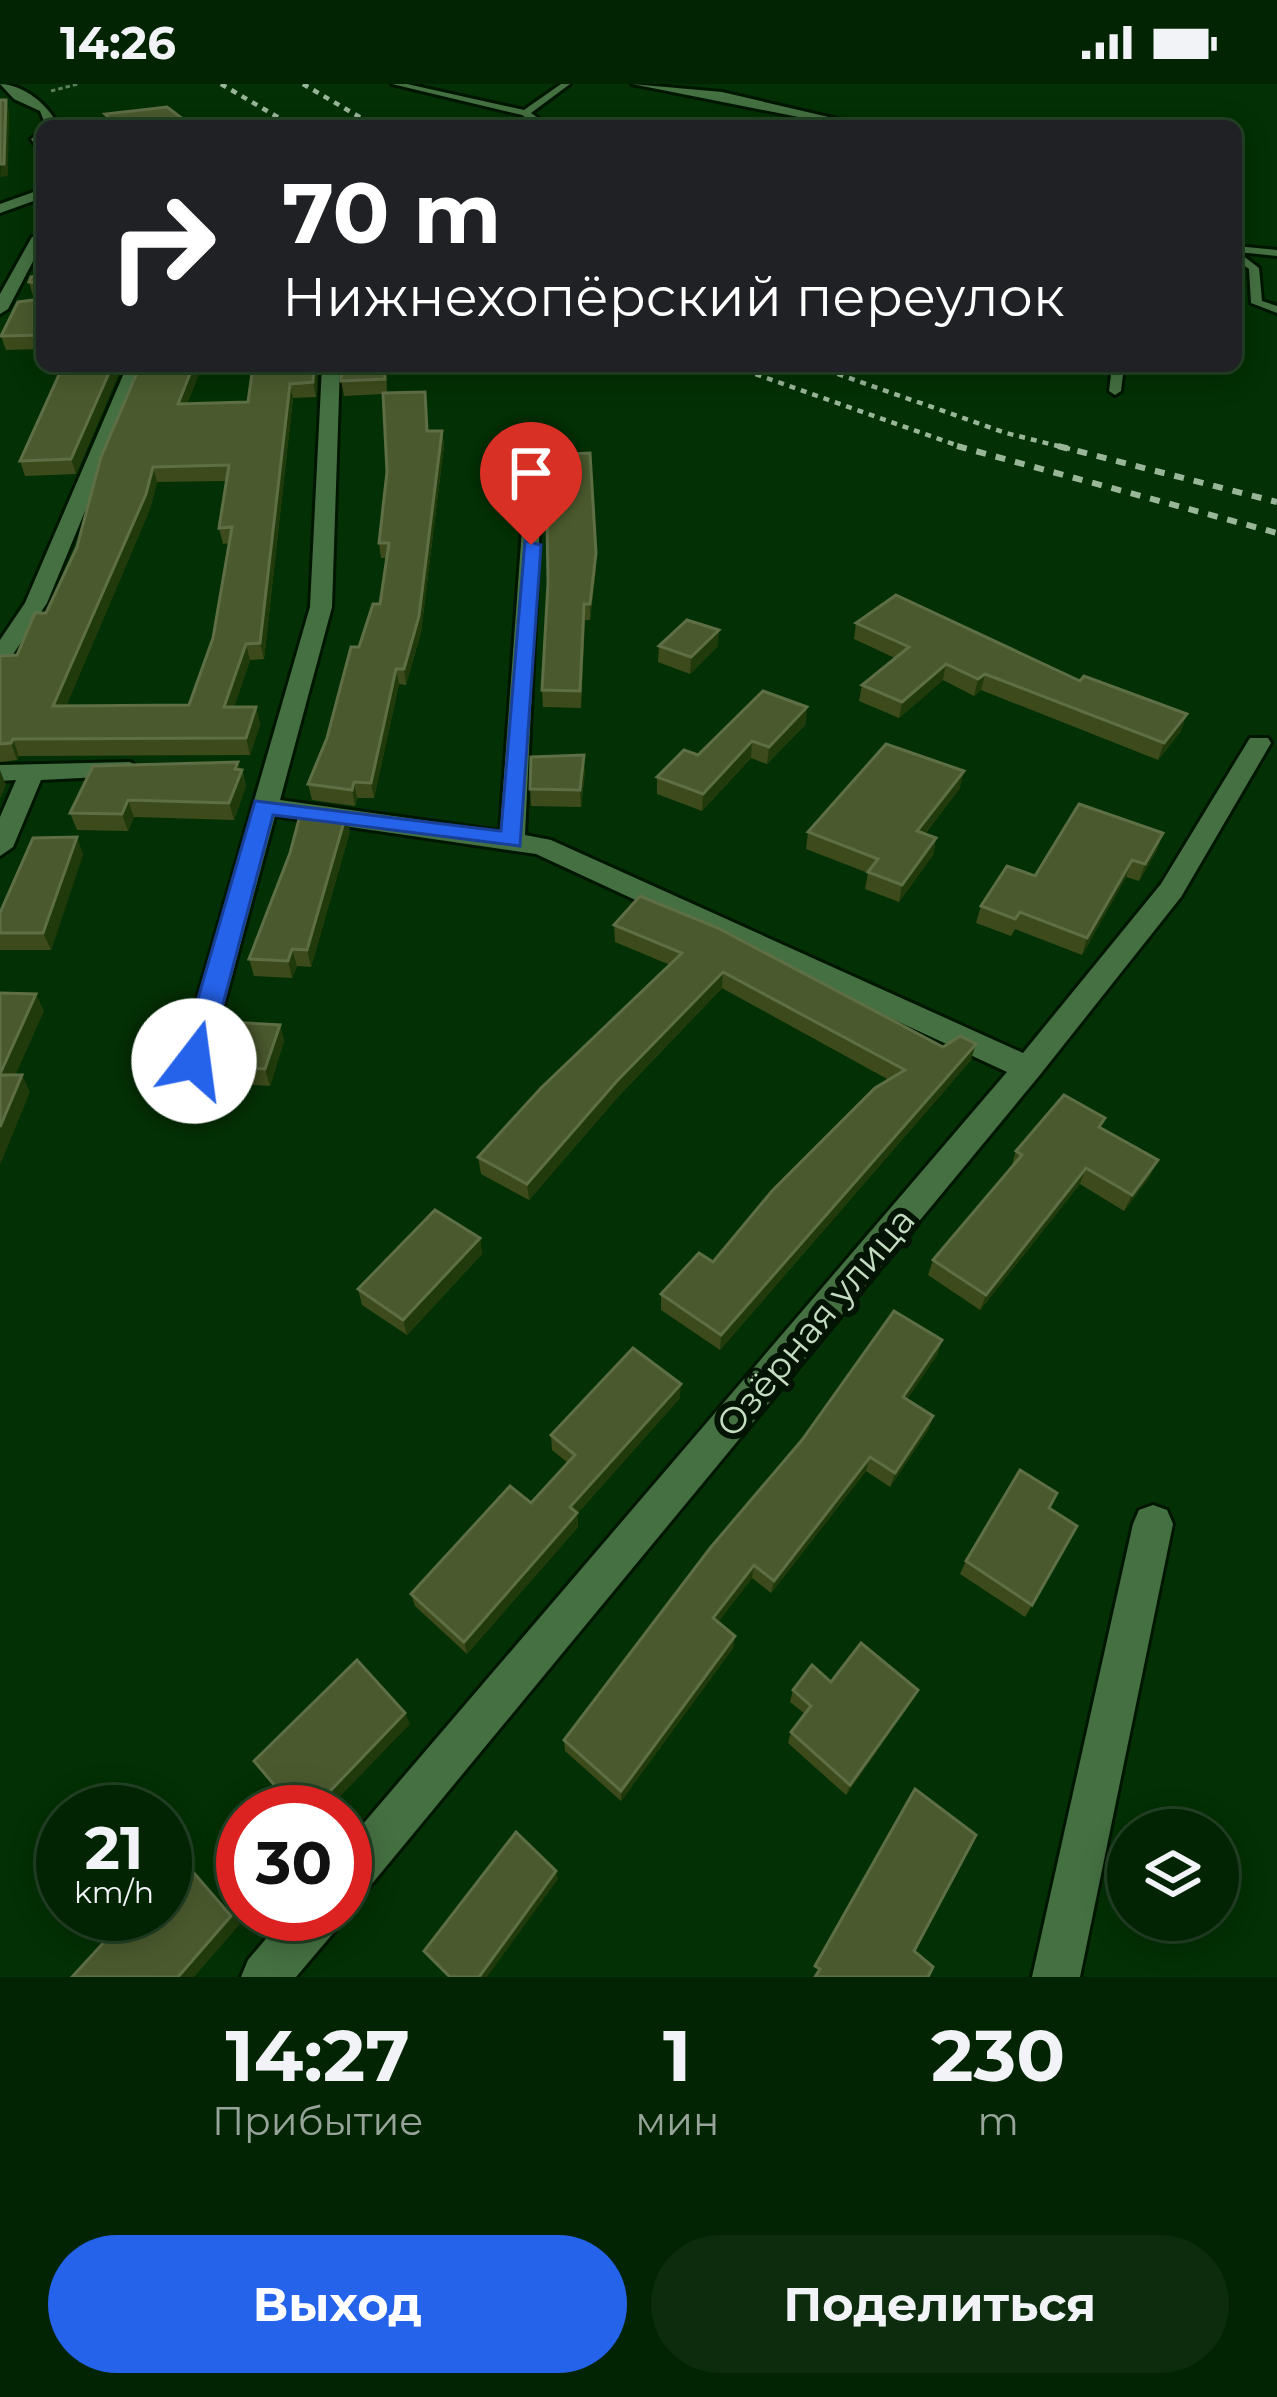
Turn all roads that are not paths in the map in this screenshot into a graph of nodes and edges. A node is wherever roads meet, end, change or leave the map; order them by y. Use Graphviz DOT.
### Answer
graph roads {
  1 [pos="6,84"];
  2 [pos="396,84"];
  3 [pos="566,84"];
  4 [pos="638,84"];
  5 [pos="18,96"];
  6 [pos="0,98"];
  7 [pos="525,113"];
  8 [pos="50,120"];
  9 [pos="536,120"];
  10 [pos="833,120"];
  11 [pos="36,197"];
  12 [pos="0,209"];
  13 [pos="36,242"];
  14 [pos="1242,252"];
  15 [pos="1277,253"];
  16 [pos="1242,257"];
  17 [pos="1257,303"];
  18 [pos="22,305"];
  19 [pos="1,307"];
  20 [pos="1242,308"];
  21 [pos="1277,310"];
  22 [pos="133,372"];
  23 [pos="331,372"];
  24 [pos="1117,372"];
  25 [pos="1115,391"];
  26 [pos="534,502"];
  27 [pos="0,657"];
  28 [pos="1259,743"];
  29 [pos="164,769"];
  30 [pos="32,772"];
  31 [pos="0,773"];
  32 [pos="264,806"];
  33 [pos="512,841"];
  34 [pos="0,847"];
  35 [pos="194,1061"];
  36 [pos="1028,1067"];
  37 [pos="1154,1524"];
  38 [pos="372,1849"];
  39 [pos="295,1941"];
  40 [pos="265,1977"];
  41 [pos="1056,1977"];
  1 -- 5 [label="street"];
  2 -- 7 [label="lane"];
  3 -- 7 [label="lane"];
  4 -- 10 [label="street"];
  5 -- 6 [label="street"];
  5 -- 8 [label="street"];
  7 -- 9 [label="lane"];
  11 -- 12 [label="street"];
  13 -- 19 [label="street"];
  14 -- 15 [label="lane"];
  16 -- 17 [label="lane"];
  17 -- 20 [label="lane"];
  17 -- 21 [label="lane"];
  18 -- 19 [label="street"];
  22 -- 27 [label="street"];
  23 -- 32 [label="street"];
  24 -- 25 [label="lane"];
  26 -- 33 [label="street"];
  28 -- 36 [label="street, Озёрная улица"];
  29 -- 30 [label="street"];
  30 -- 31 [label="street"];
  30 -- 34 [label="street"];
  32 -- 33 [label="street"];
  32 -- 35 [label="street"];
  33 -- 36 [label="street"];
  36 -- 38 [label="street, Озёрная улица"];
  37 -- 41 [label="street"];
  39 -- 40 [label="street"];
}
